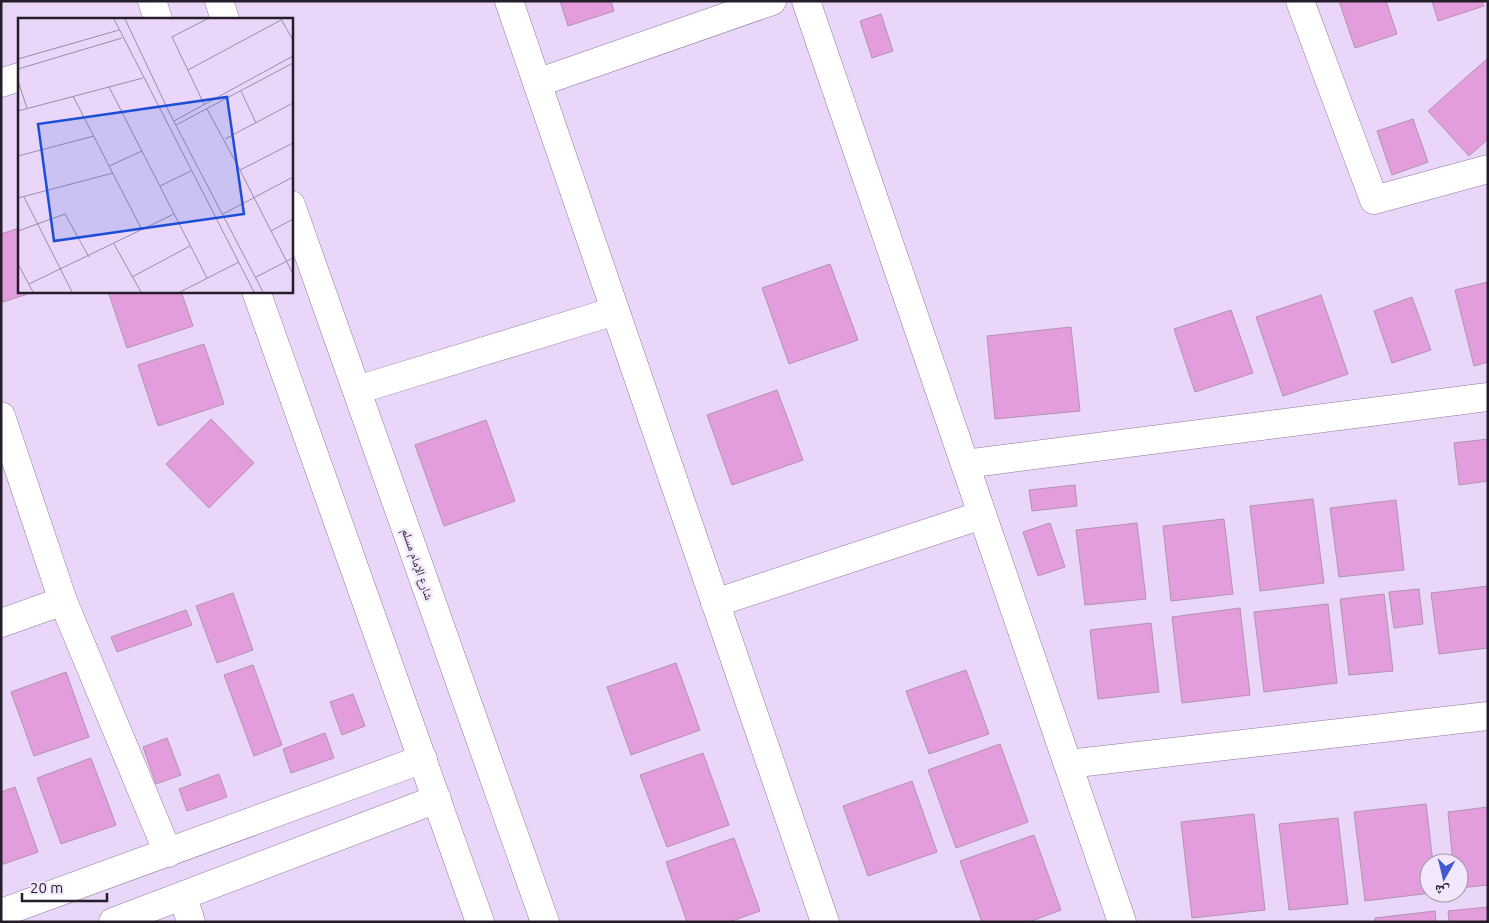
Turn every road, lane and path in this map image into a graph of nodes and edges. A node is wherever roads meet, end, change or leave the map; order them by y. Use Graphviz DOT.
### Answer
graph roads {
  1 [pos="152,1"];
  2 [pos="219,1"];
  3 [pos="509,1"];
  4 [pos="772,1"];
  5 [pos="806,1"];
  6 [pos="1300,1"];
  7 [pos="158,18"];
  8 [pos="225,18"];
  9 [pos="18,77"];
  10 [pos="1,83"];
  11 [pos="537,83"];
  12 [pos="1488,170"];
  13 [pos="292,208"];
  14 [pos="256,292"];
  15 [pos="615,311"];
  16 [pos="357,390"];
  17 [pos="1488,397"];
  18 [pos="1,416"];
  19 [pos="965,464"];
  20 [pos="982,515"];
  21 [pos="63,601"];
  22 [pos="715,603"];
  23 [pos="1,623"];
  24 [pos="1488,716"];
  25 [pos="423,760"];
  26 [pos="1068,764"];
  27 [pos="437,799"];
  28 [pos="168,852"];
  29 [pos="182,896"];
  30 [pos="1,914"];
  31 [pos="113,922"];
  32 [pos="191,922"];
  33 [pos="480,922"];
  34 [pos="545,922"];
  35 [pos="825,922"];
  36 [pos="1122,922"];
  1 -- 7 [label="street"];
  2 -- 8 [label="street"];
  3 -- 11 [label="street"];
  4 -- 11 [label="street"];
  5 -- 19 [label="street"];
  6 -- 12 [label="street"];
  9 -- 10 [label="street"];
  11 -- 15 [label="street"];
  13 -- 16 [label="street, شارع الإمام مسلم"];
  14 -- 25 [label="street"];
  15 -- 16 [label="street"];
  15 -- 22 [label="street"];
  16 -- 34 [label="street, شارع الإمام مسلم"];
  17 -- 19 [label="street"];
  18 -- 21 [label="street"];
  19 -- 20 [label="street"];
  20 -- 22 [label="street"];
  20 -- 26 [label="street"];
  21 -- 23 [label="street"];
  21 -- 28 [label="street"];
  22 -- 35 [label="street"];
  24 -- 26 [label="street"];
  25 -- 27 [label="street"];
  25 -- 28 [label="street"];
  26 -- 36 [label="street"];
  27 -- 29 [label="street"];
  27 -- 33 [label="street"];
  28 -- 30 [label="street"];
  29 -- 31 [label="street"];
  29 -- 32 [label="street"];
}
